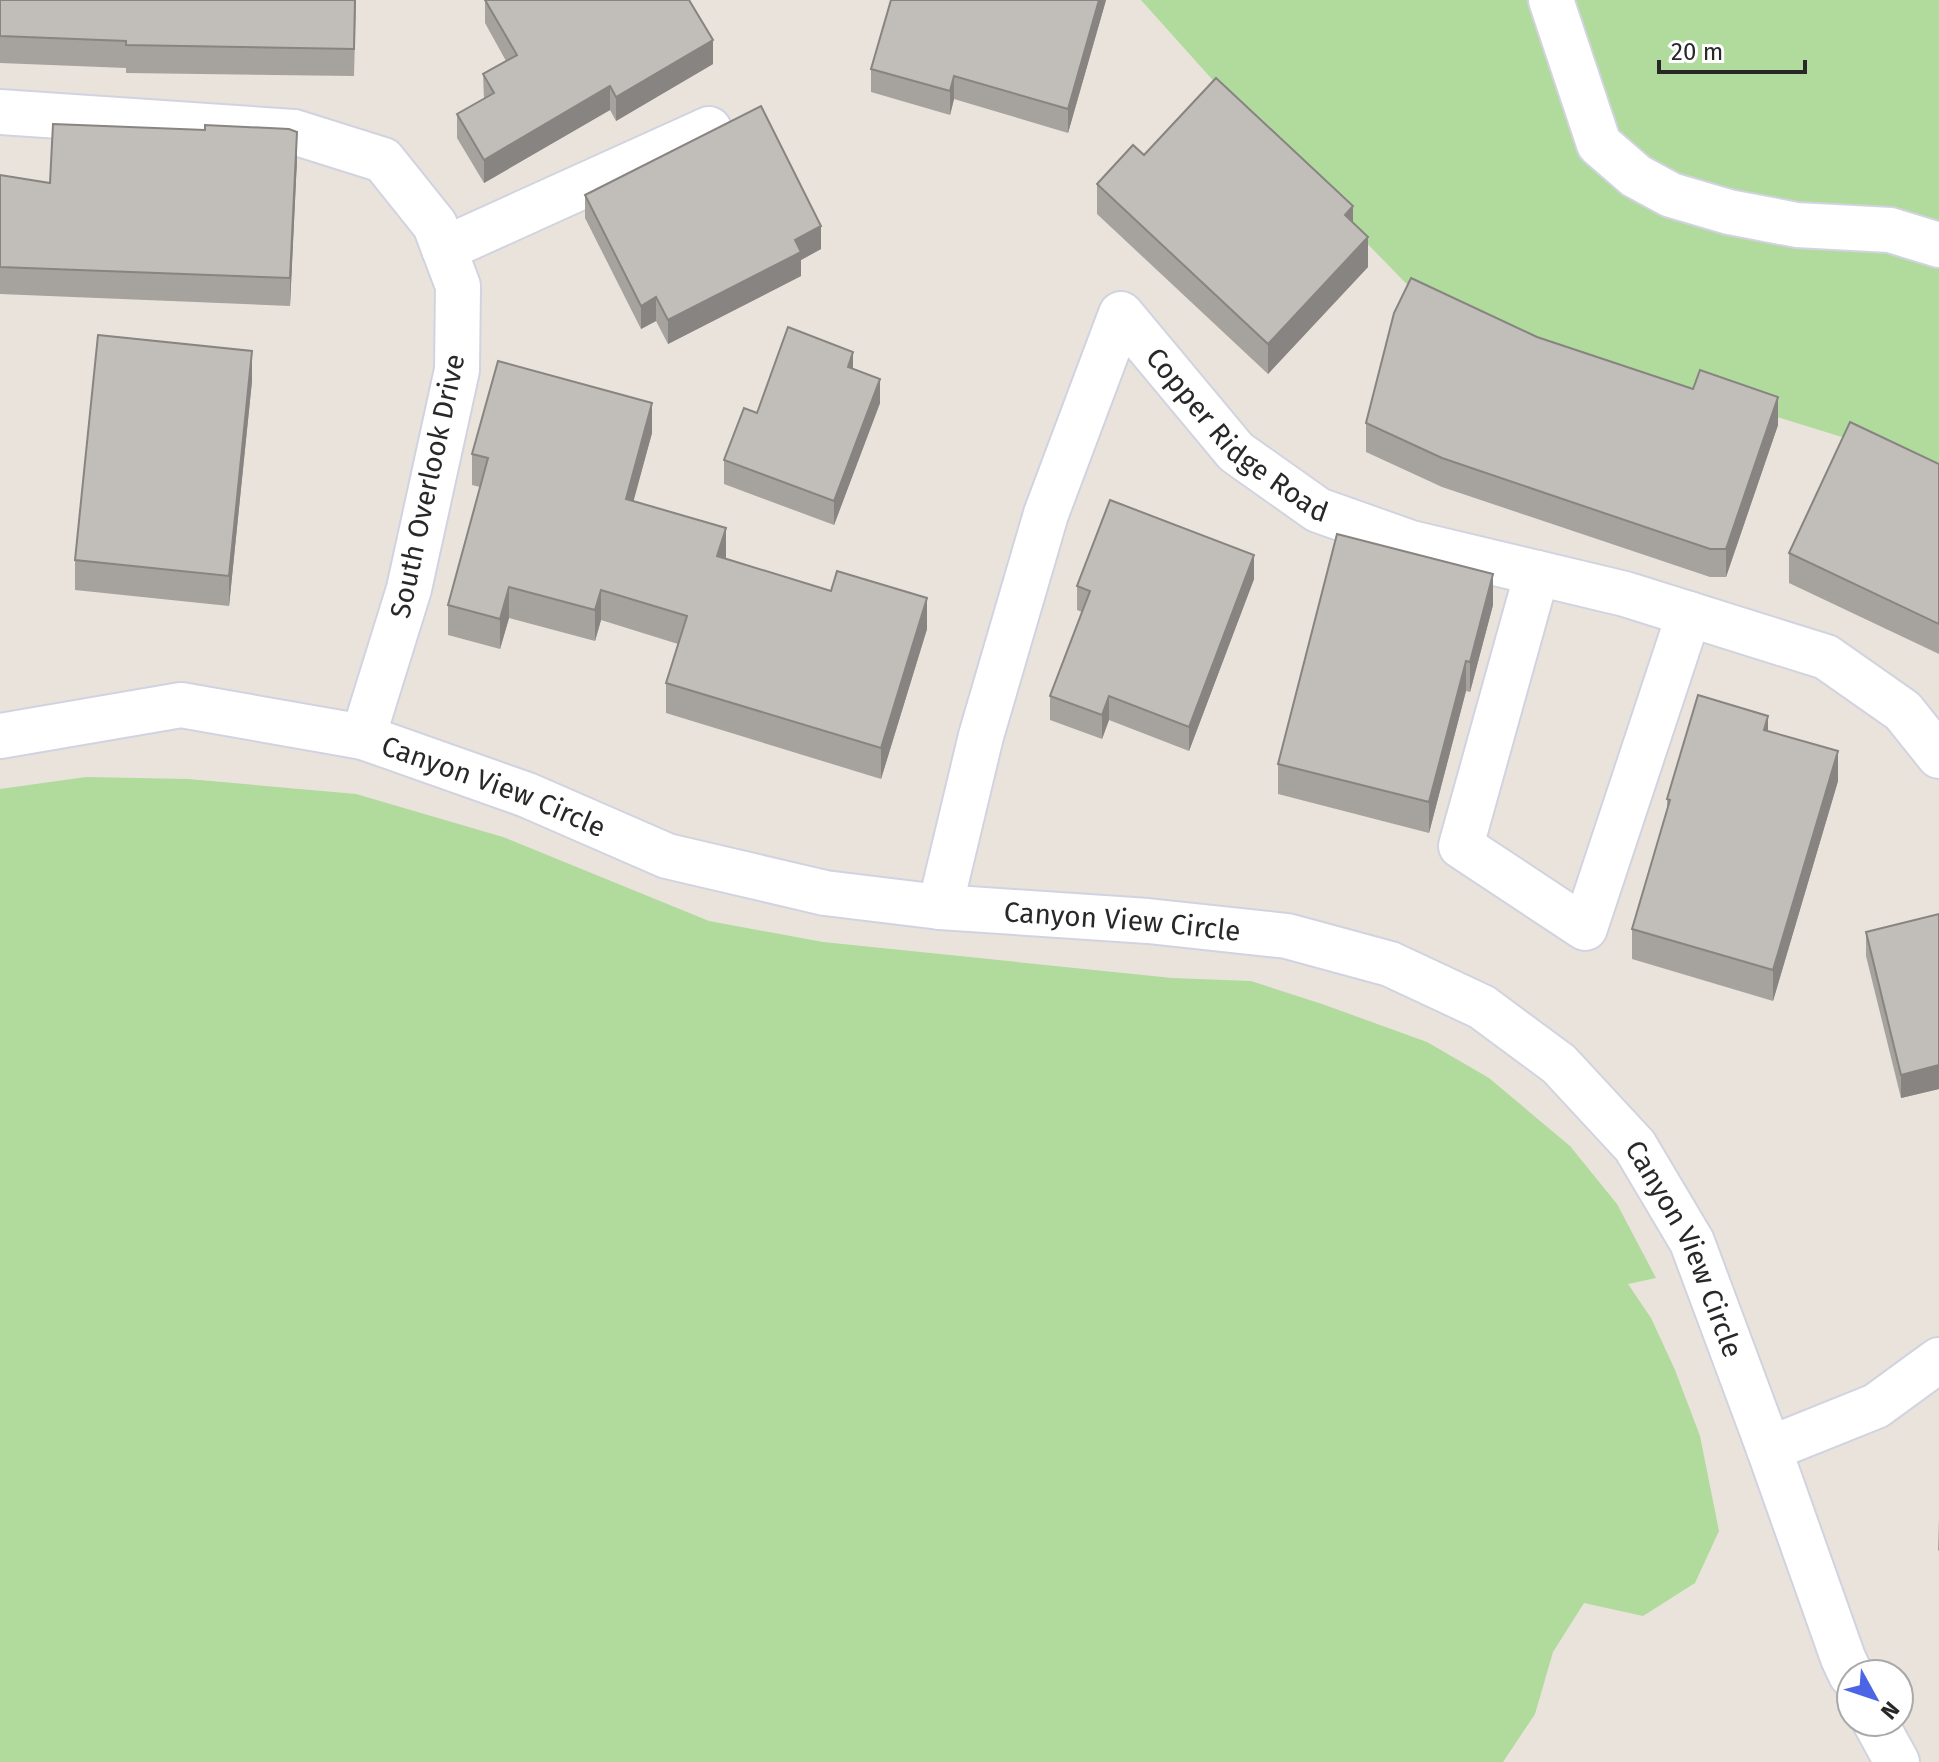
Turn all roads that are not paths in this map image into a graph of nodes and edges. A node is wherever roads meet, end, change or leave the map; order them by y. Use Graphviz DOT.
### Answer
graph roads {
  1 [pos="1551,0"];
  2 [pos="0,112"];
  3 [pos="709,129"];
  4 [pos="1939,245"];
  5 [pos="444,249"];
  6 [pos="1537,573"];
  7 [pos="1689,614"];
  8 [pos="0,736"];
  9 [pos="363,737"];
  10 [pos="1939,756"];
  11 [pos="940,907"];
  12 [pos="1939,1360"];
  13 [pos="1769,1449"];
  14 [pos="1843,1658"];
  1 -- 4 [label="street"];
  2 -- 5 [label="street, South Overlook Drive"];
  3 -- 5 [label="street"];
  5 -- 9 [label="street, South Overlook Drive"];
  6 -- 7 [label="street, Copper Ridge Road"];
  6 -- 7 [label="street"];
  6 -- 11 [label="street, Copper Ridge Road"];
  7 -- 10 [label="street, Copper Ridge Road"];
  8 -- 9 [label="street, Canyon View Circle"];
  9 -- 11 [label="street, Canyon View Circle"];
  11 -- 13 [label="street, Canyon View Circle"];
  12 -- 13 [label="street"];
  13 -- 14 [label="street, Canyon View Circle"];
}
